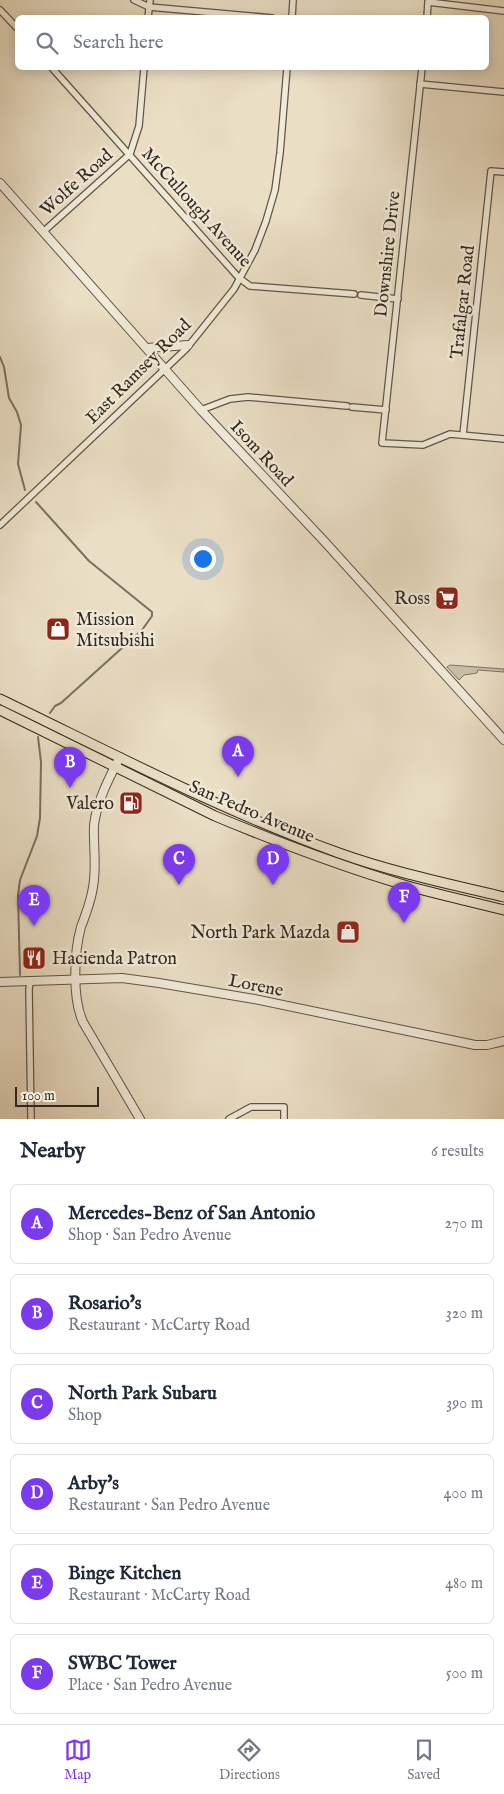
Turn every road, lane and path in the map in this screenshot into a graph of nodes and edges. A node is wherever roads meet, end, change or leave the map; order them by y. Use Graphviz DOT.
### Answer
graph roads {
  1 [pos="134,0"];
  2 [pos="150,0"];
  3 [pos="293,0"];
  4 [pos="149,7"];
  5 [pos="0,10"];
  6 [pos="504,11"];
  7 [pos="148,15"];
  8 [pos="238,15"];
  9 [pos="292,15"];
  10 [pos="427,15"];
  11 [pos="15,26"];
  12 [pos="54,70"];
  13 [pos="144,70"];
  14 [pos="287,70"];
  15 [pos="422,70"];
  16 [pos="420,84"];
  17 [pos="504,92"];
  18 [pos="130,154"];
  19 [pos="504,172"];
  20 [pos="0,184"];
  21 [pos="43,232"];
  22 [pos="239,278"];
  23 [pos="398,299"];
  24 [pos="188,345"];
  25 [pos="147,348"];
  26 [pos="165,368"];
  27 [pos="201,410"];
  28 [pos="386,410"];
  29 [pos="463,435"];
  30 [pos="504,439"];
  31 [pos="0,526"];
  32 [pos="0,699"];
  33 [pos="0,710"];
  34 [pos="504,740"];
  35 [pos="120,757"];
  36 [pos="115,766"];
  37 [pos="411,875"];
  38 [pos="428,879"];
  39 [pos="408,886"];
  40 [pos="425,890"];
  41 [pos="504,897"];
  42 [pos="504,910"];
  43 [pos="76,980"];
  44 [pos="30,981"];
  45 [pos="0,982"];
  46 [pos="504,1041"];
  47 [pos="31,1119"];
  48 [pos="140,1119"];
  49 [pos="229,1119"];
  50 [pos="284,1119"];
  1 -- 4 [label="street"];
  2 -- 4 [label="street"];
  3 -- 9 [label="street"];
  4 -- 7 [label="street"];
  4 -- 8 [label="street"];
  5 -- 11 [label="street"];
  6 -- 10 [label="street"];
  12 -- 18 [label="street, McCullough Avenue"];
  13 -- 18 [label="street, Wolfe Road"];
  14 -- 22 [label="street, East Ramsey Road"];
  15 -- 16 [label="street, Downshire Drive"];
  16 -- 17 [label="street"];
  16 -- 23 [label="street, Downshire Drive"];
  18 -- 21 [label="street, Wolfe Road"];
  18 -- 22 [label="street, McCullough Avenue"];
  19 -- 29 [label="street, Trafalgar Road"];
  20 -- 21 [label="street, Isom Road"];
  21 -- 25 [label="street, Isom Road"];
  22 -- 23 [label="street, McCullough Avenue"];
  22 -- 24 [label="street, East Ramsey Road"];
  23 -- 28 [label="street, Downshire Drive"];
  24 -- 25 [label="street"];
  24 -- 26 [label="street, East Ramsey Road"];
  25 -- 26 [label="street, Isom Road"];
  26 -- 27 [label="street, Isom Road"];
  26 -- 31 [label="street, East Ramsey Road"];
  27 -- 28 [label="street"];
  27 -- 34 [label="street, Isom Road"];
  28 -- 29 [label="street, Downshire Drive"];
  29 -- 30 [label="street"];
  32 -- 35 [label="main road, San Pedro Avenue"];
  33 -- 36 [label="main road, San Pedro Avenue"];
  35 -- 36 [label="street"];
  35 -- 37 [label="main road, San Pedro Avenue"];
  36 -- 39 [label="main road, San Pedro Avenue"];
  36 -- 43 [label="street"];
  37 -- 38 [label="main road, San Pedro Avenue"];
  37 -- 39 [label="main road"];
  38 -- 40 [label="main road"];
  38 -- 41 [label="main road, San Pedro Avenue"];
  39 -- 40 [label="main road, San Pedro Avenue"];
  40 -- 42 [label="main road, San Pedro Avenue"];
  43 -- 44 [label="street, Lorene"];
  43 -- 46 [label="street, Lorene"];
  43 -- 48 [label="street"];
  44 -- 45 [label="street, Lorene"];
  44 -- 47 [label="street"];
  49 -- 50 [label="street"];
}
